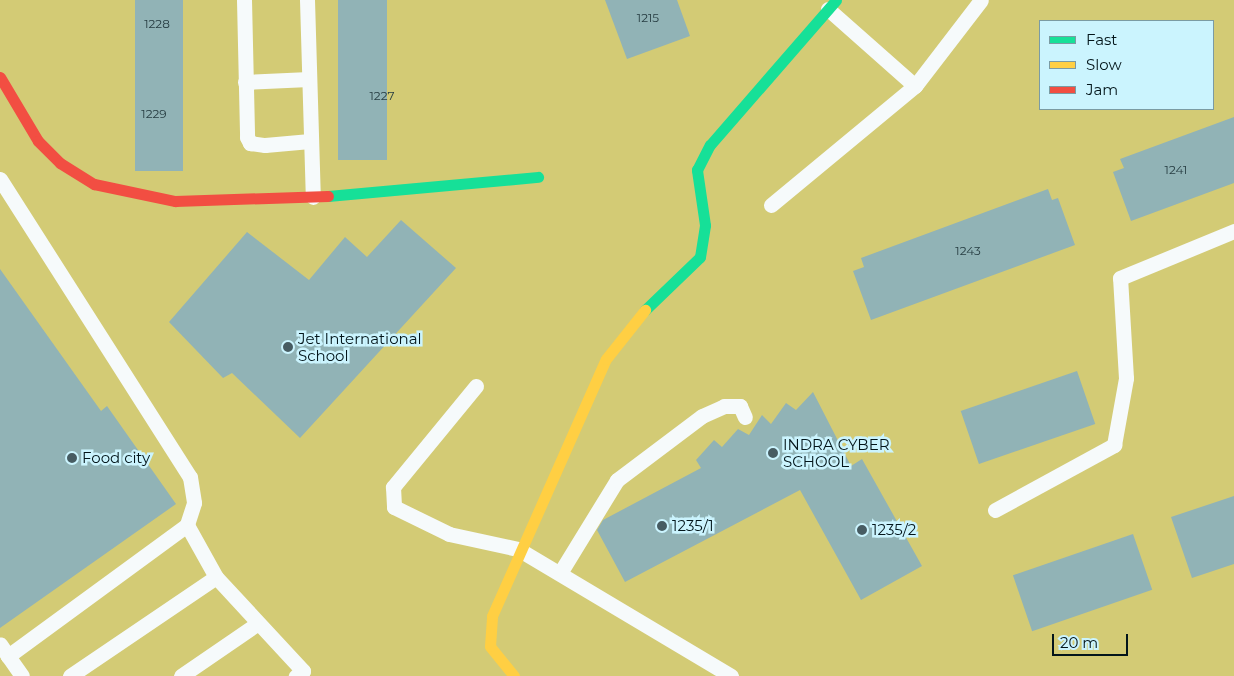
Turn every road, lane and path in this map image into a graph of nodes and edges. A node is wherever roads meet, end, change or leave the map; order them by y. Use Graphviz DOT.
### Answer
graph roads {
  1 [pos="244,0"];
  2 [pos="307,0"];
  3 [pos="981,0"];
  4 [pos="832,5"];
  5 [pos="0,77"];
  6 [pos="309,79"];
  7 [pos="245,82"];
  8 [pos="915,86"];
  9 [pos="310,141"];
  10 [pos="538,177"];
  11 [pos="0,179"];
  12 [pos="312,196"];
  13 [pos="772,205"];
  14 [pos="1234,230"];
  15 [pos="476,386"];
  16 [pos="745,417"];
  17 [pos="995,510"];
  18 [pos="187,525"];
  19 [pos="518,549"];
  20 [pos="560,573"];
  21 [pos="216,577"];
  22 [pos="258,623"];
  23 [pos="4,650"];
  24 [pos="22,676"];
  25 [pos="70,676"];
  26 [pos="182,676"];
  27 [pos="296,676"];
  28 [pos="514,676"];
  29 [pos="731,676"];
  1 -- 7 [label="lane"];
  2 -- 6 [label="lane"];
  3 -- 8 [label="lane"];
  4 -- 8 [label="lane"];
  4 -- 19 [label="street"];
  5 -- 12 [label="street"];
  6 -- 7 [label="lane"];
  6 -- 9 [label="lane"];
  7 -- 9 [label="lane"];
  8 -- 13 [label="lane"];
  9 -- 12 [label="lane"];
  10 -- 12 [label="street"];
  11 -- 18 [label="lane"];
  14 -- 17 [label="lane"];
  15 -- 19 [label="lane"];
  16 -- 20 [label="lane"];
  18 -- 21 [label="lane"];
  18 -- 23 [label="lane"];
  19 -- 20 [label="lane"];
  19 -- 28 [label="street"];
  20 -- 29 [label="lane"];
  21 -- 22 [label="lane"];
  21 -- 25 [label="lane"];
  22 -- 26 [label="lane"];
  22 -- 27 [label="lane"];
  23 -- 24 [label="lane"];
}
